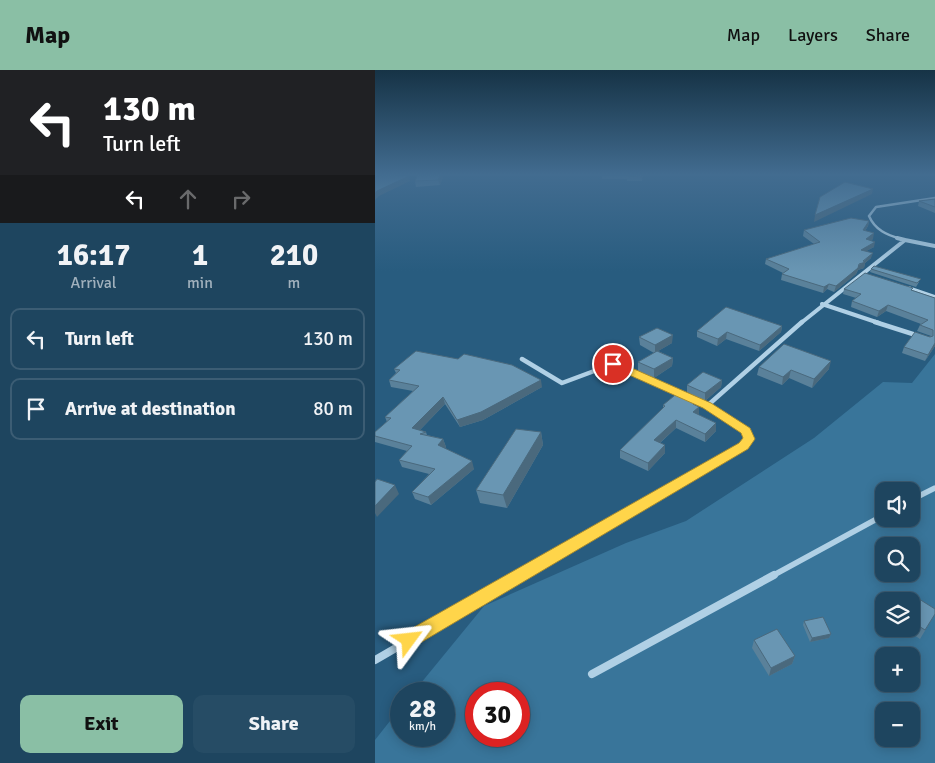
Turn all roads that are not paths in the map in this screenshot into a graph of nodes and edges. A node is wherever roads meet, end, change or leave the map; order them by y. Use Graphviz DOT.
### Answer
graph roads {
  1 [pos="879,206"];
  2 [pos="905,240"];
  3 [pos="935,246"];
  4 [pos="859,273"];
  5 [pos="869,276"];
  6 [pos="907,288"];
  7 [pos="935,297"];
  8 [pos="822,304"];
  9 [pos="928,339"];
  10 [pos="522,359"];
  11 [pos="707,406"];
  12 [pos="935,488"];
  13 [pos="920,496"];
  14 [pos="875,520"];
  15 [pos="375,660"];
  16 [pos="592,674"];
  1 -- 2 [label="street"];
  2 -- 3 [label="street"];
  2 -- 4 [label="street"];
  4 -- 5 [label="street"];
  4 -- 8 [label="street"];
  6 -- 7 [label="street"];
  8 -- 9 [label="street"];
  8 -- 11 [label="street"];
  10 -- 11 [label="street"];
  11 -- 15 [label="street"];
  12 -- 13 [label="street"];
  14 -- 16 [label="street"];
}
